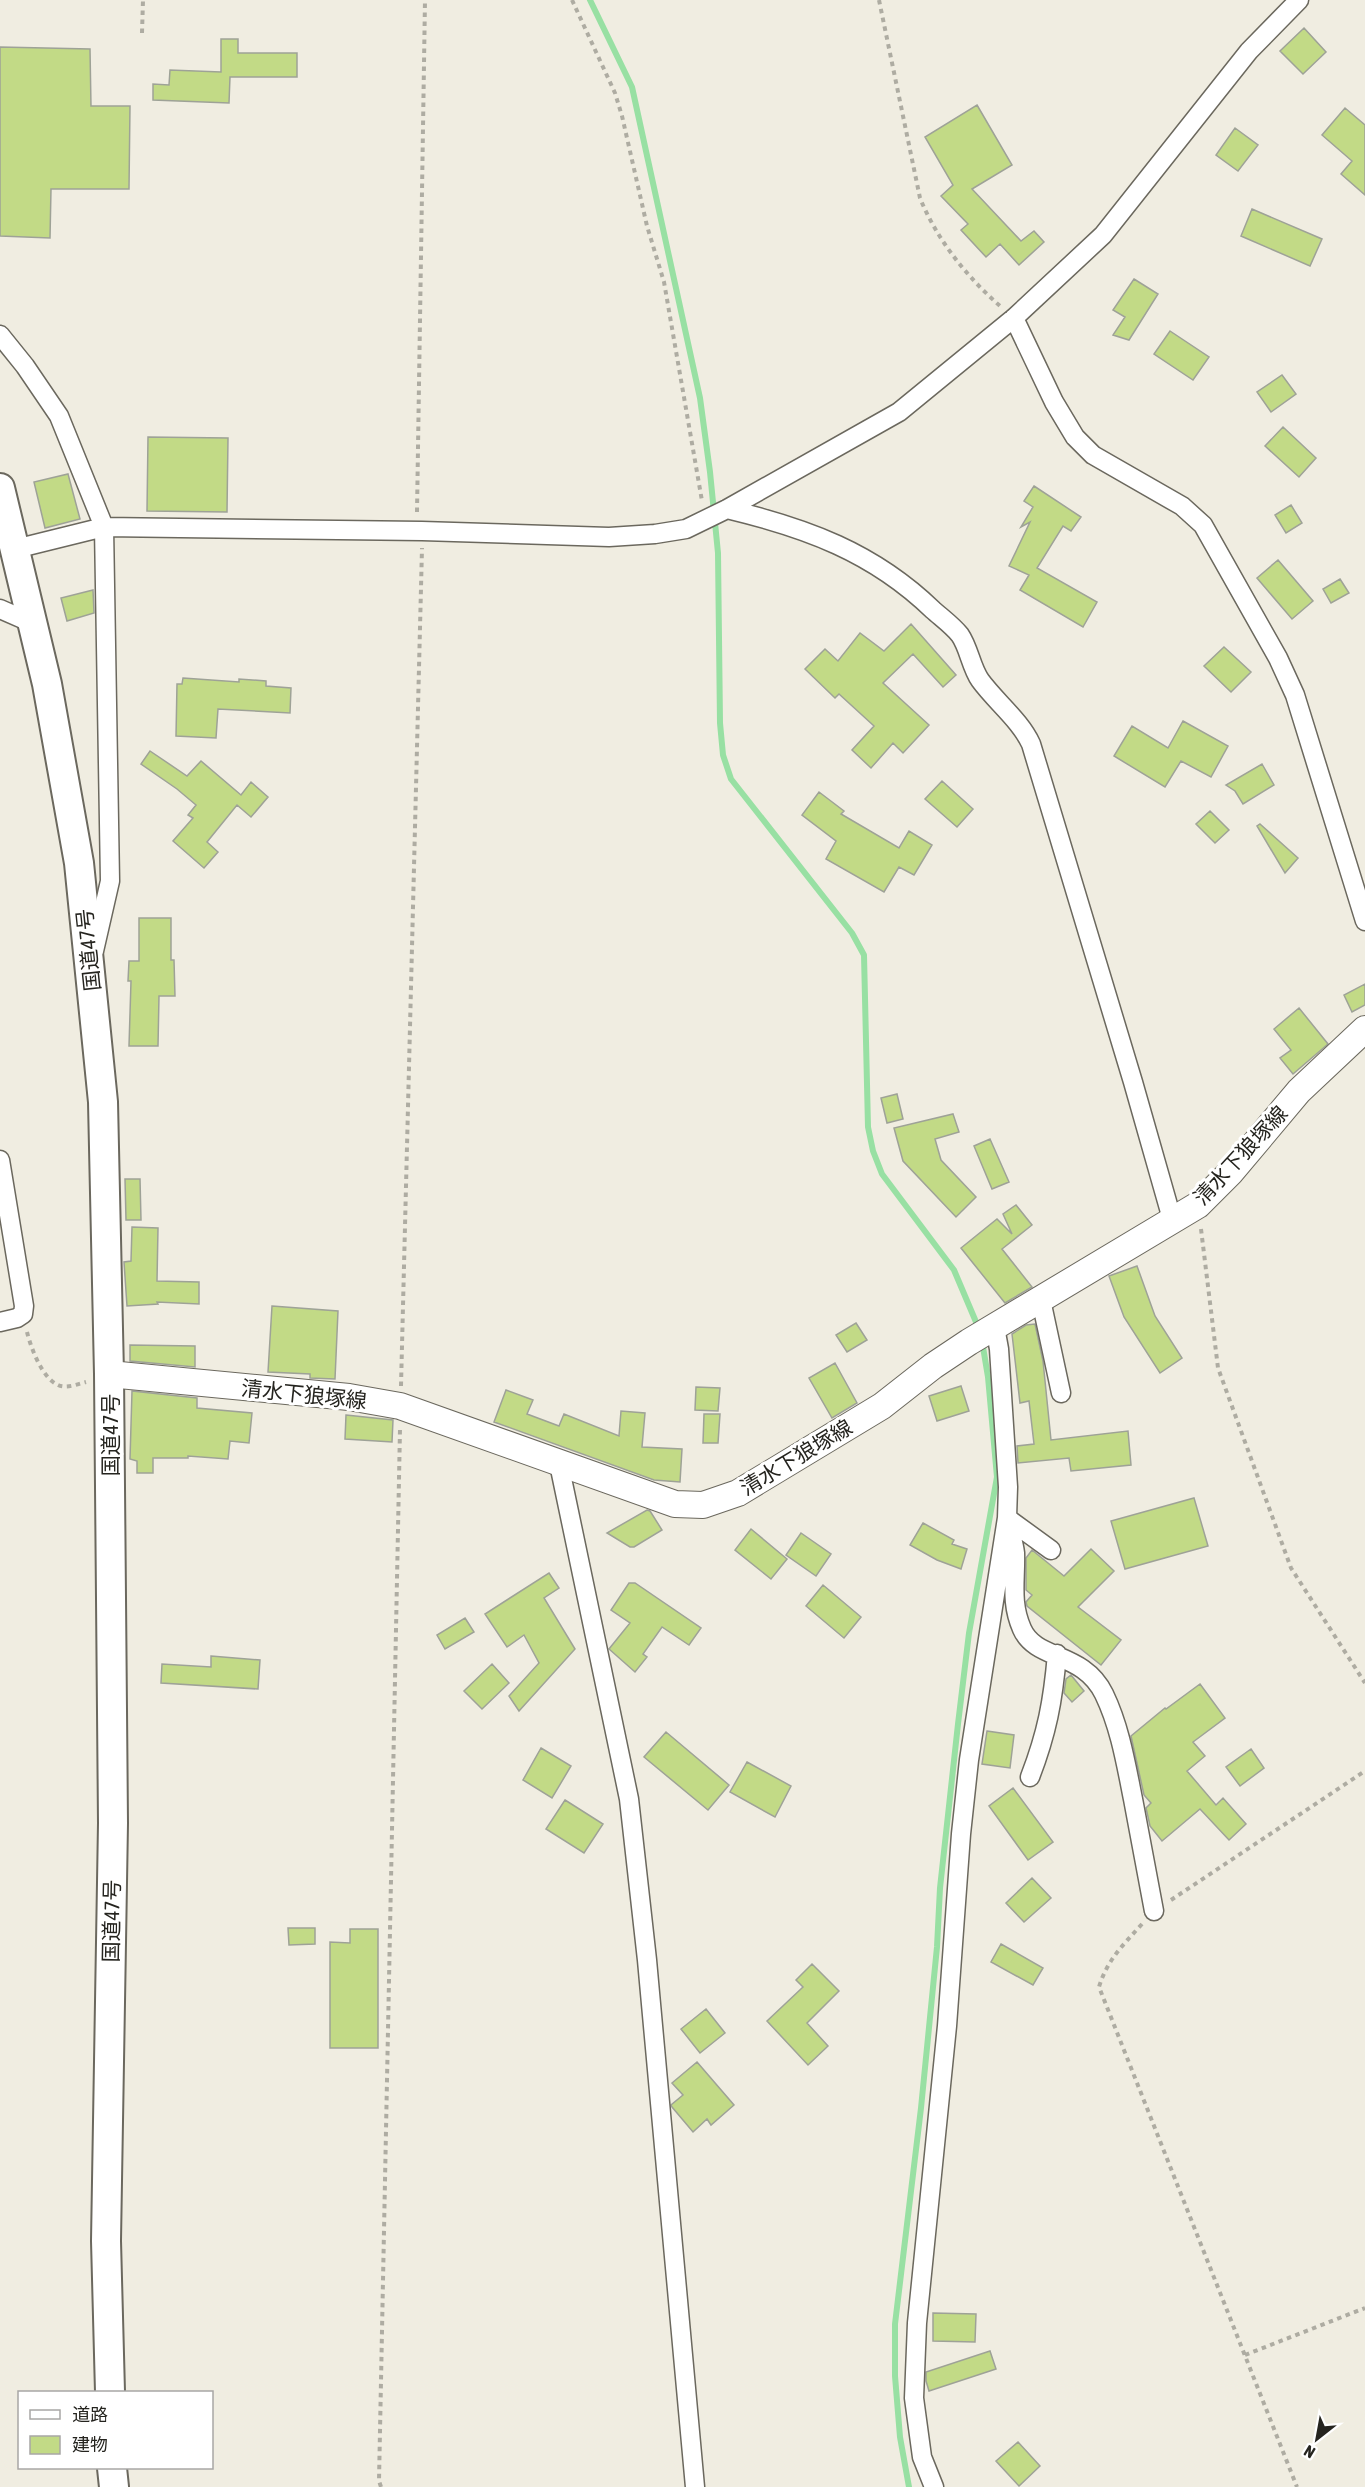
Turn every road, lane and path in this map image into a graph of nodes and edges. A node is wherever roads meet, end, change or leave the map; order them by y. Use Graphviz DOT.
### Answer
graph roads {
  1 [pos="142,0"];
  2 [pos="425,0"];
  3 [pos="572,0"];
  4 [pos="879,0"];
  5 [pos="1299,0"];
  6 [pos="142,33"];
  7 [pos="1014,318"];
  8 [pos="0,336"];
  9 [pos="0,488"];
  10 [pos="715,515"];
  11 [pos="105,526"];
  12 [pos="419,530"];
  13 [pos="15,549"];
  14 [pos="0,609"];
  15 [pos="32,623"];
  16 [pos="1365,921"];
  17 [pos="89,966"];
  18 [pos="1365,1029"];
  19 [pos="0,1160"];
  20 [pos="1198,1205"];
  21 [pos="1172,1219"];
  22 [pos="1041,1300"];
  23 [pos="23,1314"];
  24 [pos="1,1322"];
  25 [pos="985,1333"];
  26 [pos="109,1374"];
  27 [pos="1061,1394"];
  28 [pos="400,1406"];
  29 [pos="559,1464"];
  30 [pos="1007,1518"];
  31 [pos="1051,1550"];
  32 [pos="1057,1654"];
  33 [pos="1365,1683"];
  34 [pos="1365,1771"];
  35 [pos="1030,1777"];
  36 [pos="1154,1911"];
  37 [pos="1365,2307"];
  38 [pos="1245,2355"];
  39 [pos="110,2391"];
  40 [pos="112,2469"];
  41 [pos="114,2487"];
  42 [pos="381,2487"];
  43 [pos="695,2487"];
  44 [pos="934,2487"];
  45 [pos="1297,2487"];
  1 -- 6 [label="path"];
  2 -- 12 [label="path"];
  3 -- 10 [label="path"];
  4 -- 7 [label="path"];
  5 -- 7 [label="street"];
  7 -- 10 [label="street"];
  7 -- 16 [label="street"];
  8 -- 11 [label="street"];
  9 -- 13 [label="highway, 国道47号"];
  10 -- 12 [label="street"];
  10 -- 21 [label="street"];
  11 -- 12 [label="street"];
  11 -- 13 [label="street"];
  11 -- 17 [label="street"];
  12 -- 28 [label="path"];
  13 -- 15 [label="highway, 国道47号"];
  14 -- 15 [label="street"];
  15 -- 17 [label="highway, 国道47号"];
  17 -- 26 [label="highway, 国道47号"];
  18 -- 20 [label="main road, 清水下狼塚線"];
  19 -- 23 [label="street"];
  20 -- 21 [label="main road, 清水下狼塚線"];
  20 -- 33 [label="path"];
  21 -- 22 [label="main road, 清水下狼塚線"];
  22 -- 25 [label="main road, 清水下狼塚線"];
  22 -- 27 [label="street"];
  23 -- 24 [label="street"];
  23 -- 26 [label="path"];
  25 -- 29 [label="main road, 清水下狼塚線"];
  25 -- 30 [label="street"];
  26 -- 28 [label="main road, 清水下狼塚線"];
  26 -- 39 [label="highway, 国道47号"];
  28 -- 29 [label="main road, 清水下狼塚線"];
  28 -- 42 [label="path"];
  29 -- 43 [label="street"];
  30 -- 31 [label="street"];
  30 -- 32 [label="street"];
  30 -- 44 [label="street"];
  32 -- 35 [label="street"];
  32 -- 36 [label="street"];
  34 -- 36 [label="path"];
  36 -- 38 [label="path"];
  37 -- 38 [label="path"];
  38 -- 45 [label="path"];
  40 -- 41 [label="highway"];
}
